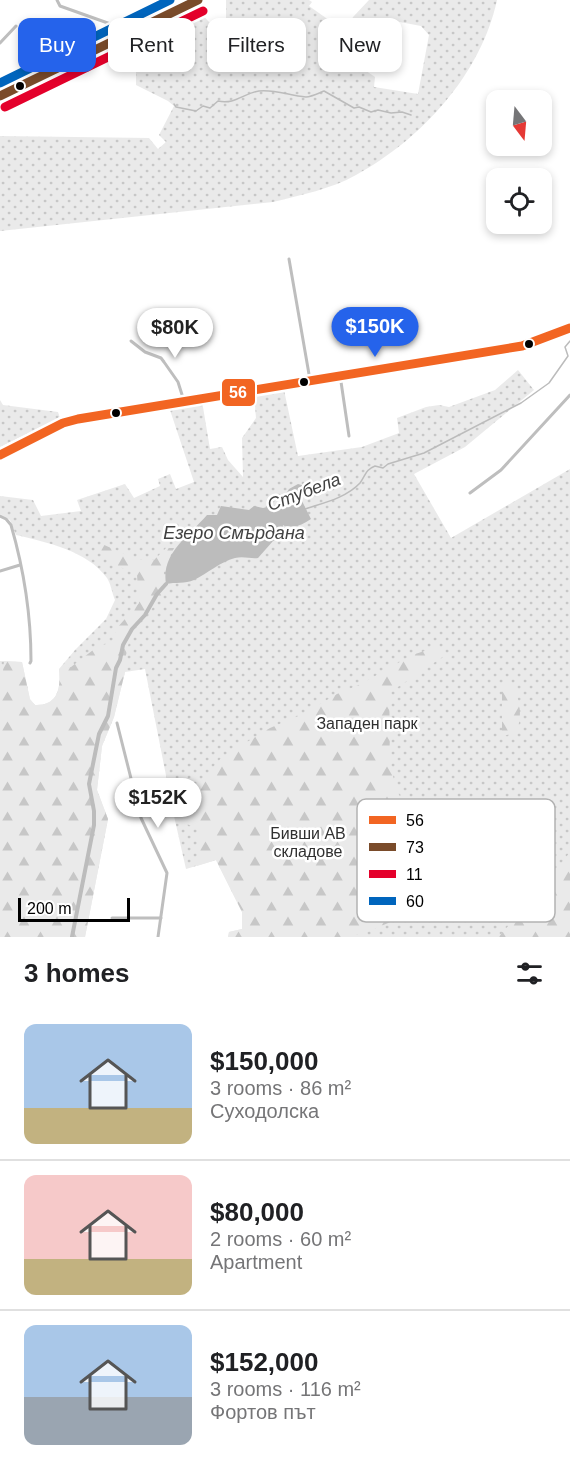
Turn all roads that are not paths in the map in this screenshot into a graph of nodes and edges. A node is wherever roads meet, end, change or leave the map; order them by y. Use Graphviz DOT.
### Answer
graph roads {
  1 [pos="57,0"];
  2 [pos="198,0"];
  3 [pos="161,18"];
  4 [pos="108,23"];
  5 [pos="16,26"];
  6 [pos="0,43"];
  7 [pos="108,44"];
  8 [pos="0,96"];
  9 [pos="289,259"];
  10 [pos="570,328"];
  11 [pos="131,341"];
  12 [pos="340,375"];
  13 [pos="310,380"];
  14 [pos="570,394"];
  15 [pos="184,401"];
  16 [pos="349,436"];
  17 [pos="0,455"];
  18 [pos="470,493"];
  19 [pos="0,516"];
  20 [pos="20,566"];
  21 [pos="0,571"];
  22 [pos="30,663"];
  23 [pos="117,723"];
  24 [pos="156,785"];
  25 [pos="134,792"];
  26 [pos="112,918"];
  27 [pos="161,918"];
  28 [pos="158,937"];
  1 -- 4 [label="street"];
  2 -- 3 [label="street"];
  5 -- 6 [label="street"];
  7 -- 8 [label="street"];
  9 -- 13 [label="street"];
  10 -- 12 [label="street"];
  11 -- 15 [label="street"];
  12 -- 13 [label="street"];
  12 -- 16 [label="street"];
  13 -- 15 [label="street"];
  14 -- 18 [label="street"];
  15 -- 17 [label="street"];
  19 -- 20 [label="street"];
  20 -- 21 [label="street"];
  20 -- 22 [label="street"];
  23 -- 25 [label="street"];
  24 -- 25 [label="street"];
  25 -- 27 [label="street"];
  26 -- 27 [label="street"];
  27 -- 28 [label="street"];
}
